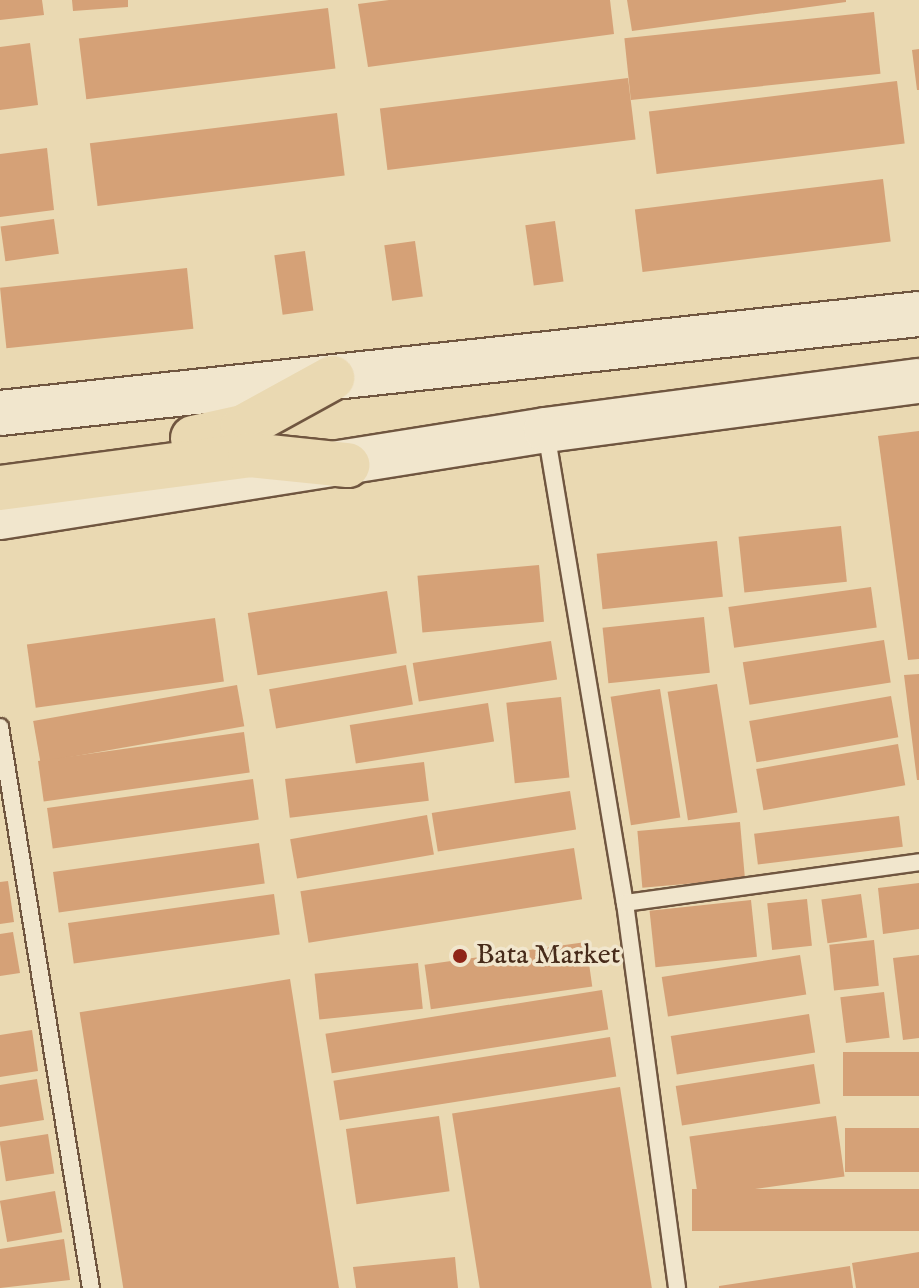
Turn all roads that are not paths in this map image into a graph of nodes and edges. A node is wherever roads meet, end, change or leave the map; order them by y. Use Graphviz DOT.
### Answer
graph roads {
  1 [pos="919,314"];
  2 [pos="332,378"];
  3 [pos="919,381"];
  4 [pos="0,413"];
  5 [pos="546,430"];
  6 [pos="162,456"];
  7 [pos="0,464"];
  8 [pos="347,465"];
  9 [pos="0,488"];
  10 [pos="0,517"];
  11 [pos="0,727"];
  12 [pos="919,862"];
  13 [pos="625,903"];
  14 [pos="91,1288"];
  15 [pos="677,1288"];
  1 -- 2 [label="main road"];
  2 -- 4 [label="main road"];
  2 -- 6 [label="main road"];
  3 -- 5 [label="main road"];
  5 -- 8 [label="main road"];
  5 -- 13 [label="lane"];
  6 -- 7 [label="main road"];
  6 -- 8 [label="main road"];
  6 -- 9 [label="main road"];
  8 -- 10 [label="main road"];
  11 -- 14 [label="lane"];
  12 -- 13 [label="lane"];
  13 -- 15 [label="lane"];
}
